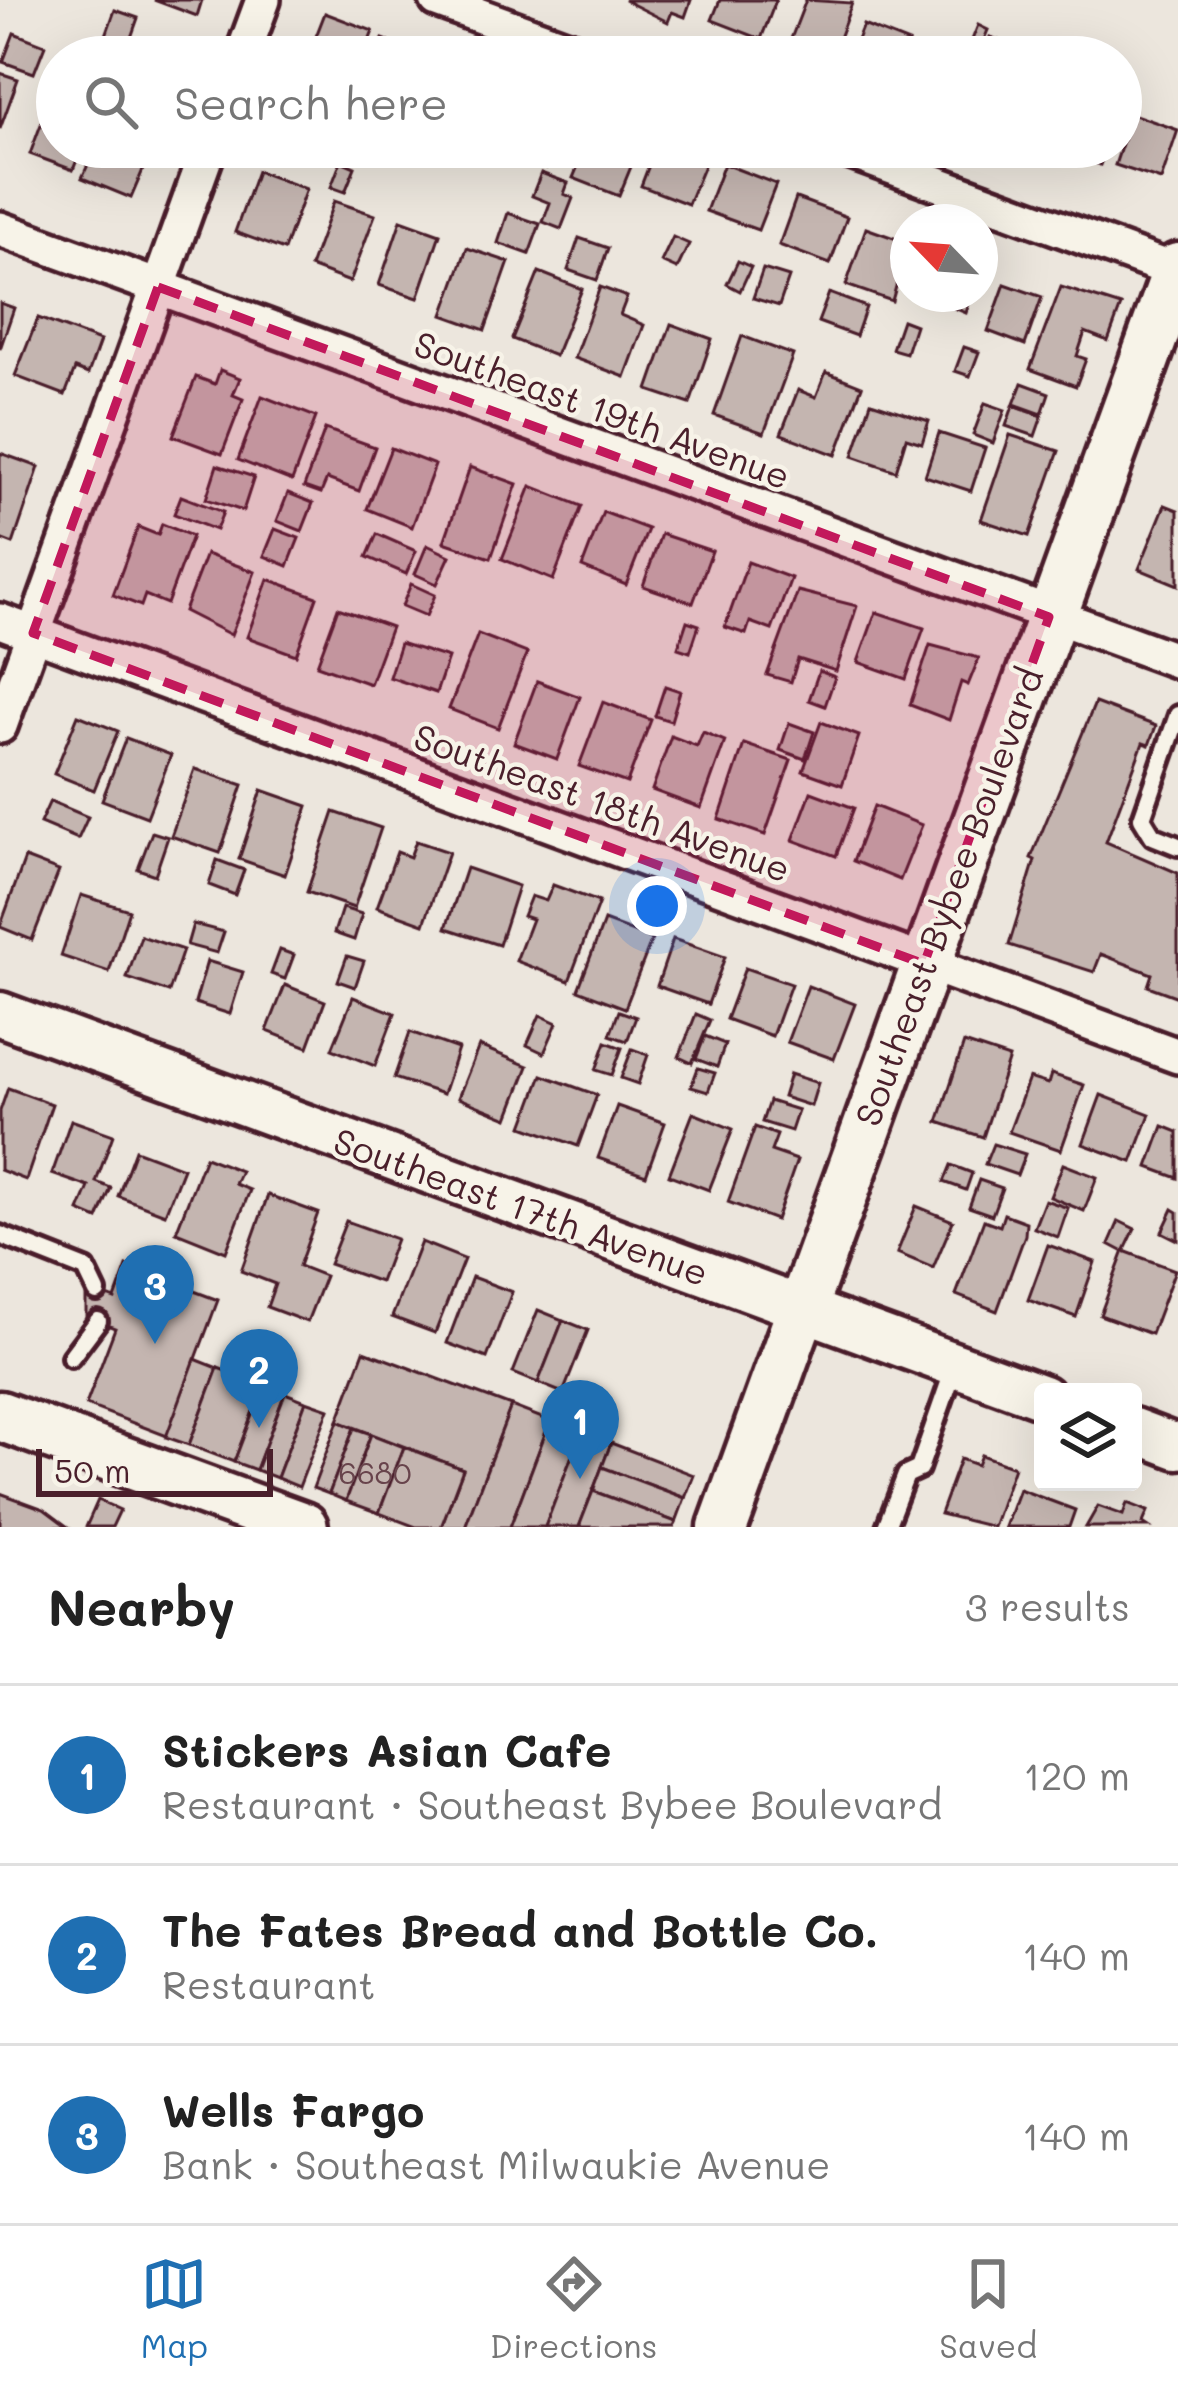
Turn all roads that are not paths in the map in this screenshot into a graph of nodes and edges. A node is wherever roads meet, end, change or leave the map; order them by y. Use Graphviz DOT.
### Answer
graph roads {
  1 [pos="263,0"];
  2 [pos="437,0"];
  3 [pos="250,36"];
  4 [pos="535,36"];
  5 [pos="201,168"];
  6 [pos="896,168"];
  7 [pos="0,229"];
  8 [pos="1178,270"];
  9 [pos="158,287"];
  10 [pos="1049,617"];
  11 [pos="0,621"];
  12 [pos="33,633"];
  13 [pos="1178,661"];
  14 [pos="1178,715"];
  15 [pos="0,727"];
  16 [pos="1178,846"];
  17 [pos="924,964"];
  18 [pos="0,1014"];
  19 [pos="1178,1056"];
  20 [pos="0,1235"];
  21 [pos="97,1292"];
  22 [pos="801,1312"];
  23 [pos="98,1321"];
  24 [pos="71,1357"];
  25 [pos="956,1365"];
  26 [pos="1034,1394"];
  27 [pos="0,1416"];
  28 [pos="1142,1433"];
  29 [pos="1178,1447"];
  30 [pos="303,1527"];
  31 [pos="723,1527"];
  32 [pos="886,1527"];
  1 -- 3 [label="street"];
  2 -- 4 [label="street"];
  5 -- 9 [label="street"];
  6 -- 8 [label="street"];
  7 -- 9 [label="street, Southeast 19th Avenue"];
  8 -- 10 [label="main road, Southeast Bybee Boulevard"];
  9 -- 10 [label="street, Southeast 19th Avenue"];
  9 -- 12 [label="street"];
  10 -- 13 [label="street, Southeast 19th Avenue"];
  10 -- 17 [label="main road, Southeast Bybee Boulevard"];
  11 -- 12 [label="street, Southeast 18th Avenue"];
  12 -- 15 [label="street"];
  12 -- 17 [label="street, Southeast 18th Avenue"];
  14 -- 16 [label="lane"];
  17 -- 19 [label="street, Southeast 18th Avenue"];
  17 -- 22 [label="main road, Southeast Bybee Boulevard"];
  18 -- 22 [label="street, Southeast 17th Avenue"];
  20 -- 21 [label="lane"];
  22 -- 25 [label="street, Southeast 17th Avenue"];
  22 -- 31 [label="main road, Southeast Bybee Boulevard"];
  23 -- 24 [label="lane"];
  25 -- 26 [label="street, Southeast 17th Avenue"];
  25 -- 32 [label="lane"];
  27 -- 30 [label="main road"];
  28 -- 29 [label="street"];
}
